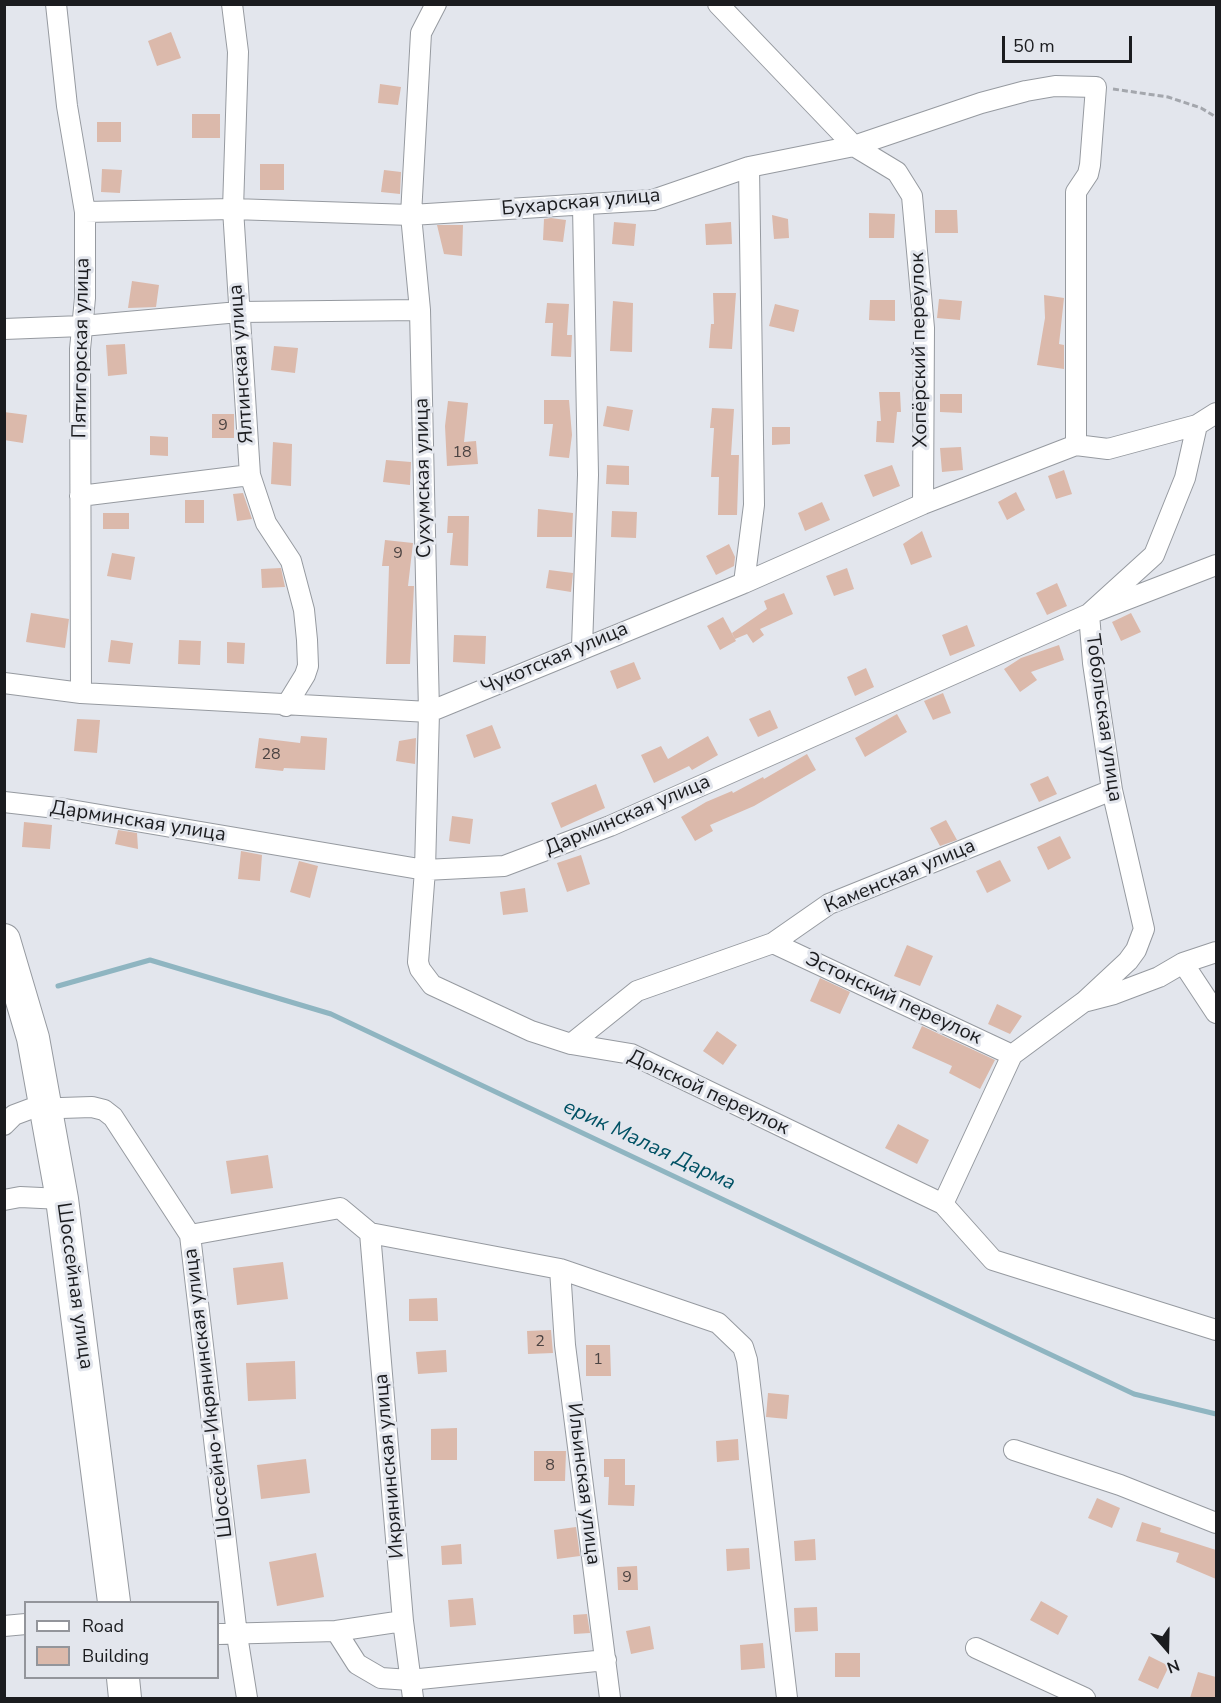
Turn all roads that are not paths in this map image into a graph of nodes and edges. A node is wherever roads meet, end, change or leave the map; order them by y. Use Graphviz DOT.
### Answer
graph roads {
  1 [pos="56,4"];
  2 [pos="232,4"];
  3 [pos="436,4"];
  4 [pos="718,4"];
  5 [pos="854,146"];
  6 [pos="749,167"];
  7 [pos="583,206"];
  8 [pos="232,209"];
  9 [pos="85,212"];
  10 [pos="411,215"];
  11 [pos="420,310"];
  12 [pos="239,312"];
  13 [pos="82,326"];
  14 [pos="4,328"];
  15 [pos="1216,413"];
  16 [pos="1197,424"];
  17 [pos="1076,445"];
  18 [pos="250,475"];
  19 [pos="80,496"];
  20 [pos="923,504"];
  21 [pos="1216,566"];
  22 [pos="744,583"];
  23 [pos="1089,614"];
  24 [pos="582,647"];
  25 [pos="4,683"];
  26 [pos="81,693"];
  27 [pos="286,706"];
  28 [pos="429,712"];
  29 [pos="1112,790"];
  30 [pos="4,802"];
  31 [pos="425,870"];
  32 [pos="4,940"];
  33 [pos="773,943"];
  34 [pos="1216,952"];
  35 [pos="419,955"];
  36 [pos="1183,963"];
  37 [pos="1085,1001"];
  38 [pos="1216,1012"];
  39 [pos="571,1044"];
  40 [pos="1012,1055"];
  41 [pos="46,1108"];
  42 [pos="4,1125"];
  43 [pos="62,1199"];
  44 [pos="4,1200"];
  45 [pos="943,1204"];
  46 [pos="370,1233"];
  47 [pos="190,1235"];
  48 [pos="560,1269"];
  49 [pos="1216,1330"];
  50 [pos="1014,1450"];
  51 [pos="1216,1523"];
  52 [pos="114,1601"];
  53 [pos="404,1621"];
  54 [pos="24,1624"];
  55 [pos="4,1626"];
  56 [pos="336,1631"];
  57 [pos="227,1634"];
  58 [pos="976,1648"];
  59 [pos="606,1660"];
  60 [pos="123,1679"];
  61 [pos="412,1689"];
  62 [pos="125,1698"];
  63 [pos="247,1698"];
  64 [pos="610,1698"];
  65 [pos="787,1698"];
  66 [pos="1085,1698"];
  1 -- 9 [label="street, Пятигорская улица"];
  2 -- 8 [label="street, Ялтинская улица"];
  3 -- 10 [label="street, Сухумская улица"];
  4 -- 5 [label="street"];
  5 -- 6 [label="street, Бухарская улица"];
  5 -- 17 [label="street, Бухарская улица"];
  5 -- 20 [label="street, Хопёрский переулок"];
  6 -- 7 [label="street, Бухарская улица"];
  6 -- 22 [label="street"];
  7 -- 10 [label="street, Бухарская улица"];
  7 -- 24 [label="street"];
  8 -- 9 [label="street, Бухарская улица"];
  8 -- 10 [label="street, Бухарская улица"];
  8 -- 12 [label="street, Ялтинская улица"];
  9 -- 13 [label="street, Пятигорская улица"];
  10 -- 11 [label="street, Сухумская улица"];
  11 -- 12 [label="street"];
  11 -- 28 [label="street, Сухумская улица"];
  12 -- 13 [label="street"];
  12 -- 18 [label="street, Ялтинская улица"];
  13 -- 14 [label="street"];
  13 -- 19 [label="street, Пятигорская улица"];
  15 -- 16 [label="street"];
  16 -- 17 [label="street"];
  16 -- 23 [label="street, Тобольская улица"];
  17 -- 20 [label="street, Чукотская улица"];
  18 -- 19 [label="street"];
  18 -- 27 [label="street, Ялтинская улица"];
  19 -- 26 [label="street, Пятигорская улица"];
  20 -- 22 [label="street, Чукотская улица"];
  21 -- 23 [label="street, Дарминская улица"];
  22 -- 24 [label="street, Чукотская улица"];
  23 -- 29 [label="street, Тобольская улица"];
  23 -- 31 [label="street, Дарминская улица"];
  24 -- 28 [label="street, Чукотская улица"];
  25 -- 26 [label="street, Чукотская улица"];
  26 -- 27 [label="street, Чукотская улица"];
  27 -- 28 [label="street, Чукотская улица"];
  28 -- 31 [label="street, Сухумская улица"];
  29 -- 33 [label="street, Каменская улица"];
  29 -- 37 [label="street, Тобольская улица"];
  30 -- 31 [label="street, Дарминская улица"];
  31 -- 35 [label="street, Сухумская улица"];
  32 -- 41 [label="main road, Шоссейная улица"];
  33 -- 39 [label="street, Каменская улица"];
  33 -- 40 [label="street, Эстонский переулок"];
  34 -- 36 [label="street"];
  35 -- 39 [label="street, Донской переулок"];
  36 -- 37 [label="street"];
  36 -- 38 [label="street"];
  37 -- 40 [label="street, Тобольская улица"];
  39 -- 45 [label="street, Донской переулок"];
  40 -- 45 [label="street, Тобольская улица"];
  41 -- 42 [label="street, Шоссейно-Икрянинская улица"];
  41 -- 43 [label="main road, Шоссейная улица"];
  41 -- 47 [label="street, Шоссейно-Икрянинская улица"];
  43 -- 44 [label="street"];
  43 -- 52 [label="main road, Шоссейная улица"];
  45 -- 49 [label="street"];
  46 -- 47 [label="street"];
  46 -- 48 [label="street"];
  46 -- 53 [label="street, Икрянинская улица"];
  47 -- 57 [label="street, Шоссейно-Икрянинская улица"];
  48 -- 59 [label="street, Ильинская улица"];
  48 -- 65 [label="street"];
  50 -- 51 [label="street"];
  53 -- 56 [label="street"];
  53 -- 61 [label="street, Икрянинская улица"];
  54 -- 55 [label="street"];
  56 -- 57 [label="street"];
  56 -- 61 [label="street"];
  57 -- 63 [label="street, Шоссейно-Икрянинская улица"];
  58 -- 66 [label="street"];
  59 -- 61 [label="street"];
  59 -- 64 [label="street, Ильинская улица"];
  60 -- 62 [label="main road"];
}
